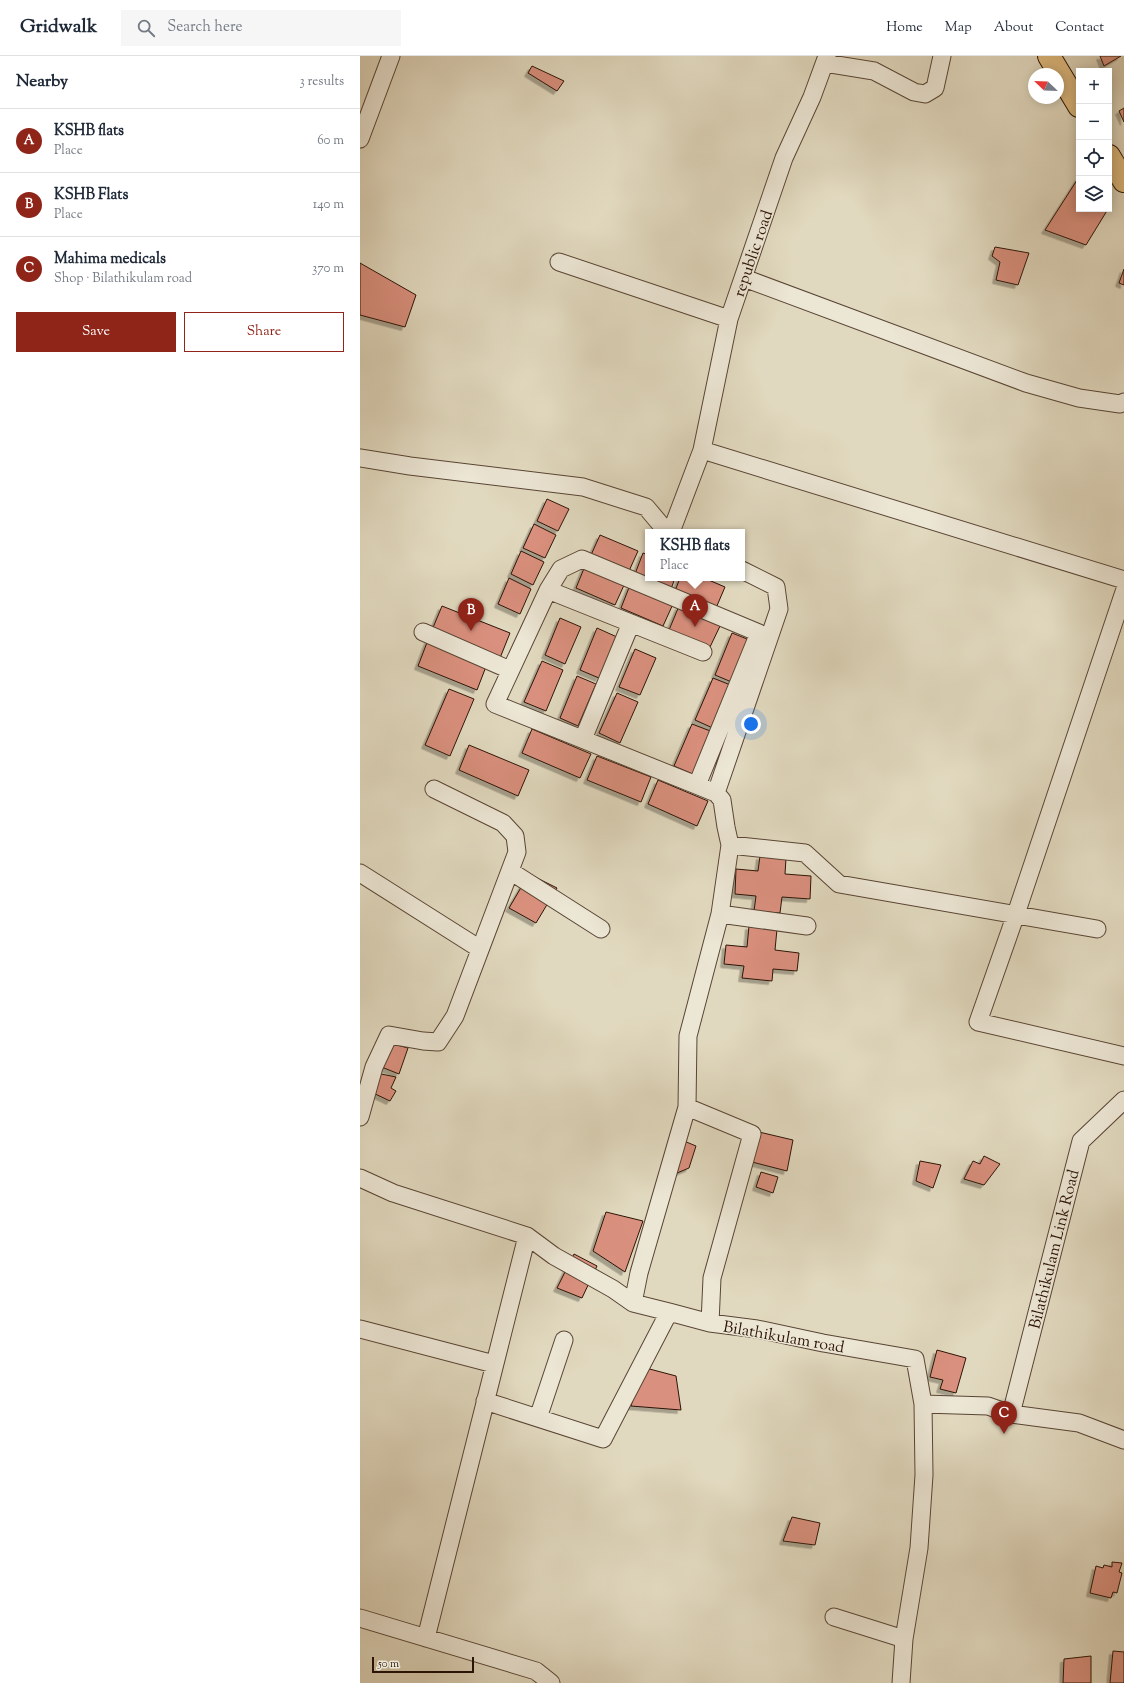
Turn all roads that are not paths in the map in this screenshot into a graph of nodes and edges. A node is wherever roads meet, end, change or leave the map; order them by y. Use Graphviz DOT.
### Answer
graph roads {
  1 [pos="391,56"];
  2 [pos="942,56"];
  3 [pos="1050,57"];
  4 [pos="826,60"];
  5 [pos="1078,104"];
  6 [pos="360,139"];
  7 [pos="1112,161"];
  8 [pos="1124,181"];
  9 [pos="559,262"];
  10 [pos="744,278"];
  11 [pos="729,319"];
  12 [pos="1124,402"];
  13 [pos="702,450"];
  14 [pos="360,458"];
  15 [pos="664,529"];
  16 [pos="672,529"];
  17 [pos="745,572"];
  18 [pos="1124,580"];
  19 [pos="548,590"];
  20 [pos="1124,592"];
  21 [pos="631,623"];
  22 [pos="423,632"];
  23 [pos="703,652"];
  24 [pos="510,670"];
  25 [pos="583,739"];
  26 [pos="697,785"];
  27 [pos="434,789"];
  28 [pos="716,793"];
  29 [pos="730,845"];
  30 [pos="510,871"];
  31 [pos="360,873"];
  32 [pos="720,914"];
  33 [pos="1016,914"];
  34 [pos="806,926"];
  35 [pos="602,929"];
  36 [pos="1097,929"];
  37 [pos="480,949"];
  38 [pos="1124,1056"];
  39 [pos="1124,1100"];
  40 [pos="687,1107"];
  41 [pos="360,1117"];
  42 [pos="360,1178"];
  43 [pos="527,1236"];
  44 [pos="633,1303"];
  45 [pos="669,1312"];
  46 [pos="710,1323"];
  47 [pos="360,1329"];
  48 [pos="564,1340"];
  49 [pos="494,1364"];
  50 [pos="485,1401"];
  51 [pos="923,1404"];
  52 [pos="1011,1414"];
  53 [pos="538,1418"];
  54 [pos="1124,1440"];
  55 [pos="360,1618"];
  56 [pos="834,1618"];
  57 [pos="426,1638"];
  58 [pos="904,1639"];
  59 [pos="551,1683"];
  60 [pos="901,1683"];
  1 -- 6 [label="street"];
  2 -- 4 [label="street"];
  3 -- 5 [label="main road"];
  4 -- 10 [label="street, republic road"];
  7 -- 8 [label="main road"];
  9 -- 11 [label="street"];
  10 -- 11 [label="street, republic road"];
  10 -- 12 [label="street"];
  11 -- 13 [label="street, republic road"];
  13 -- 16 [label="street, republic road"];
  13 -- 18 [label="street"];
  14 -- 15 [label="street"];
  17 -- 28 [label="street"];
  19 -- 21 [label="street"];
  19 -- 24 [label="street"];
  19 -- 26 [label="street"];
  20 -- 33 [label="street"];
  21 -- 23 [label="street"];
  21 -- 25 [label="street"];
  22 -- 24 [label="street"];
  24 -- 25 [label="street"];
  25 -- 26 [label="street"];
  26 -- 28 [label="street"];
  27 -- 30 [label="street"];
  28 -- 29 [label="street"];
  29 -- 32 [label="street"];
  29 -- 33 [label="street"];
  30 -- 35 [label="street"];
  30 -- 37 [label="street"];
  31 -- 37 [label="street"];
  32 -- 34 [label="street"];
  32 -- 40 [label="street"];
  33 -- 36 [label="street"];
  33 -- 38 [label="street"];
  37 -- 41 [label="street"];
  39 -- 52 [label="street, Bilathikulam Link Road"];
  40 -- 44 [label="street"];
  40 -- 46 [label="street"];
  42 -- 43 [label="street"];
  43 -- 44 [label="street"];
  43 -- 49 [label="street"];
  44 -- 45 [label="street, Bilathikulam road"];
  45 -- 46 [label="street, Bilathikulam road"];
  45 -- 53 [label="street"];
  46 -- 51 [label="street, Bilathikulam road"];
  47 -- 49 [label="street"];
  48 -- 53 [label="street"];
  49 -- 50 [label="street"];
  50 -- 53 [label="street"];
  50 -- 57 [label="street"];
  51 -- 52 [label="street"];
  51 -- 58 [label="street"];
  52 -- 54 [label="street"];
  55 -- 57 [label="street"];
  56 -- 58 [label="street"];
  57 -- 59 [label="street"];
  58 -- 60 [label="street"];
}
